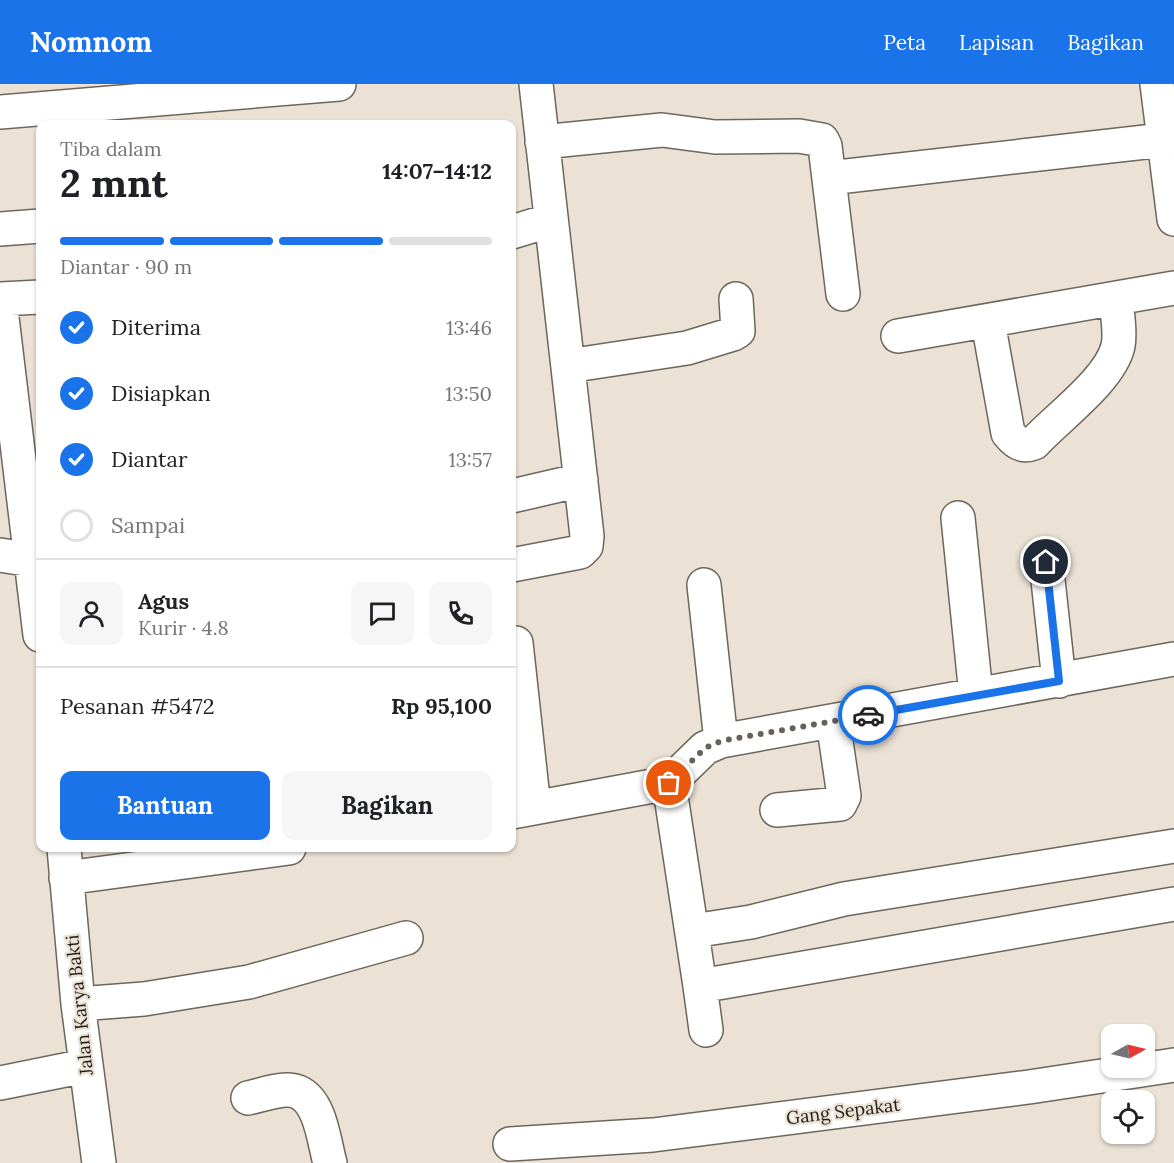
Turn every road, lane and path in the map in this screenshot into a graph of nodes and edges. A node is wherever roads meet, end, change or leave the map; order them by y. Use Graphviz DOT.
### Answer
graph roads {
  1 [pos="339,84"];
  2 [pos="536,84"];
  3 [pos="1163,86"];
  4 [pos="0,112"];
  5 [pos="1163,140"];
  6 [pos="542,142"];
  7 [pos="829,178"];
  8 [pos="1174,219"];
  9 [pos="551,220"];
  10 [pos="36,226"];
  11 [pos="0,229"];
  12 [pos="516,230"];
  13 [pos="1174,288"];
  14 [pos="843,294"];
  15 [pos="36,297"];
  16 [pos="736,299"];
  17 [pos="1116,299"];
  18 [pos="0,300"];
  19 [pos="988,322"];
  20 [pos="898,336"];
  21 [pos="567,366"];
  22 [pos="581,480"];
  23 [pos="516,495"];
  24 [pos="958,518"];
  25 [pos="0,555"];
  26 [pos="32,561"];
  27 [pos="1046,562"];
  28 [pos="516,564"];
  29 [pos="704,585"];
  30 [pos="36,594"];
  31 [pos="516,643"];
  32 [pos="1174,659"];
  33 [pos="1059,681"];
  34 [pos="976,695"];
  35 [pos="833,721"];
  36 [pos="721,741"];
  37 [pos="669,783"];
  38 [pos="523,810"];
  39 [pos="777,810"];
  40 [pos="1174,846"];
  41 [pos="231,852"];
  42 [pos="65,863"];
  43 [pos="1174,904"];
  44 [pos="693,931"];
  45 [pos="406,938"];
  46 [pos="700,986"];
  47 [pos="78,1004"];
  48 [pos="705,1030"];
  49 [pos="1174,1065"];
  50 [pos="85,1066"];
  51 [pos="0,1083"];
  52 [pos="248,1098"];
  53 [pos="510,1144"];
  54 [pos="656,1149"];
  55 [pos="99,1163"];
  56 [pos="330,1163"];
  1 -- 4 [label="street"];
  2 -- 6 [label="street"];
  3 -- 5 [label="street"];
  5 -- 7 [label="street"];
  5 -- 8 [label="street"];
  6 -- 7 [label="street"];
  6 -- 9 [label="street"];
  7 -- 14 [label="street"];
  9 -- 12 [label="street"];
  9 -- 21 [label="street"];
  10 -- 11 [label="street"];
  13 -- 17 [label="street"];
  15 -- 18 [label="street"];
  16 -- 21 [label="street"];
  17 -- 19 [label="street"];
  17 -- 19 [label="street"];
  18 -- 26 [label="street"];
  19 -- 20 [label="street"];
  21 -- 22 [label="street"];
  22 -- 23 [label="street"];
  22 -- 28 [label="street"];
  24 -- 34 [label="street"];
  25 -- 26 [label="street"];
  26 -- 30 [label="street"];
  27 -- 33 [label="street"];
  29 -- 36 [label="street"];
  31 -- 38 [label="street"];
  32 -- 33 [label="street"];
  33 -- 34 [label="street"];
  34 -- 35 [label="street"];
  35 -- 36 [label="street"];
  35 -- 39 [label="street"];
  36 -- 37 [label="street"];
  37 -- 38 [label="street"];
  37 -- 44 [label="street"];
  40 -- 44 [label="street"];
  41 -- 42 [label="street"];
  42 -- 47 [label="street, Jalan Karya Bakti"];
  43 -- 46 [label="street"];
  44 -- 46 [label="street"];
  45 -- 47 [label="street"];
  46 -- 48 [label="street"];
  47 -- 50 [label="street, Jalan Karya Bakti"];
  49 -- 54 [label="street, Gang Sepakat"];
  50 -- 51 [label="street"];
  50 -- 55 [label="street, Jalan Karya Bakti"];
  52 -- 56 [label="street"];
  53 -- 54 [label="street, Gang Sepakat"];
}
